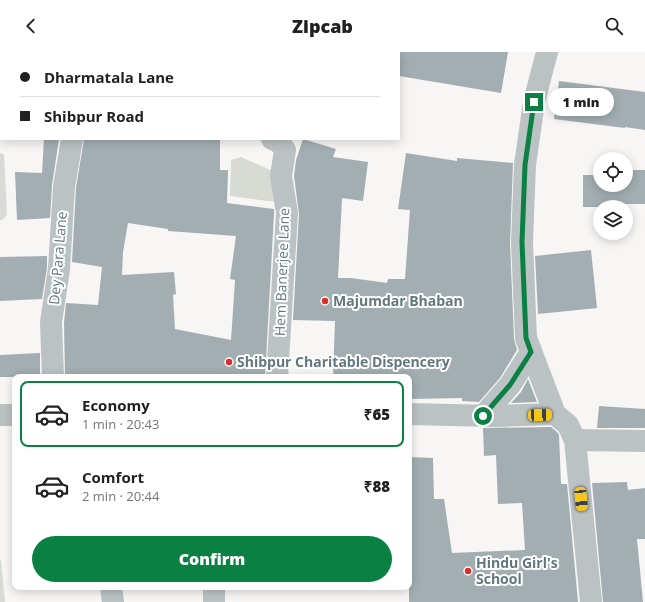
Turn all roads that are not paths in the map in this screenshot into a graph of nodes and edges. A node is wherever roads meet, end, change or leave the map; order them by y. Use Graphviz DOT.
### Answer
graph roads {
  1 [pos="547,52"];
  2 [pos="72,140"];
  3 [pos="274,140"];
  4 [pos="531,352"];
  5 [pos="53,374"];
  6 [pos="277,374"];
  7 [pos="412,414"];
  8 [pos="555,414"];
  9 [pos="0,415"];
  10 [pos="12,415"];
  11 [pos="483,416"];
  12 [pos="575,440"];
  13 [pos="645,441"];
  14 [pos="112,590"];
  15 [pos="214,590"];
  16 [pos="113,602"];
  17 [pos="214,602"];
  18 [pos="591,602"];
  1 -- 4 [label="street"];
  2 -- 5 [label="street, Dey Para Lane"];
  3 -- 6 [label="street, Hem Banerjee Lane"];
  4 -- 8 [label="street"];
  4 -- 11 [label="street"];
  7 -- 11 [label="street"];
  8 -- 11 [label="street"];
  8 -- 12 [label="street"];
  9 -- 10 [label="street"];
  12 -- 13 [label="street"];
  12 -- 18 [label="street"];
  14 -- 16 [label="street"];
  15 -- 17 [label="street"];
}
